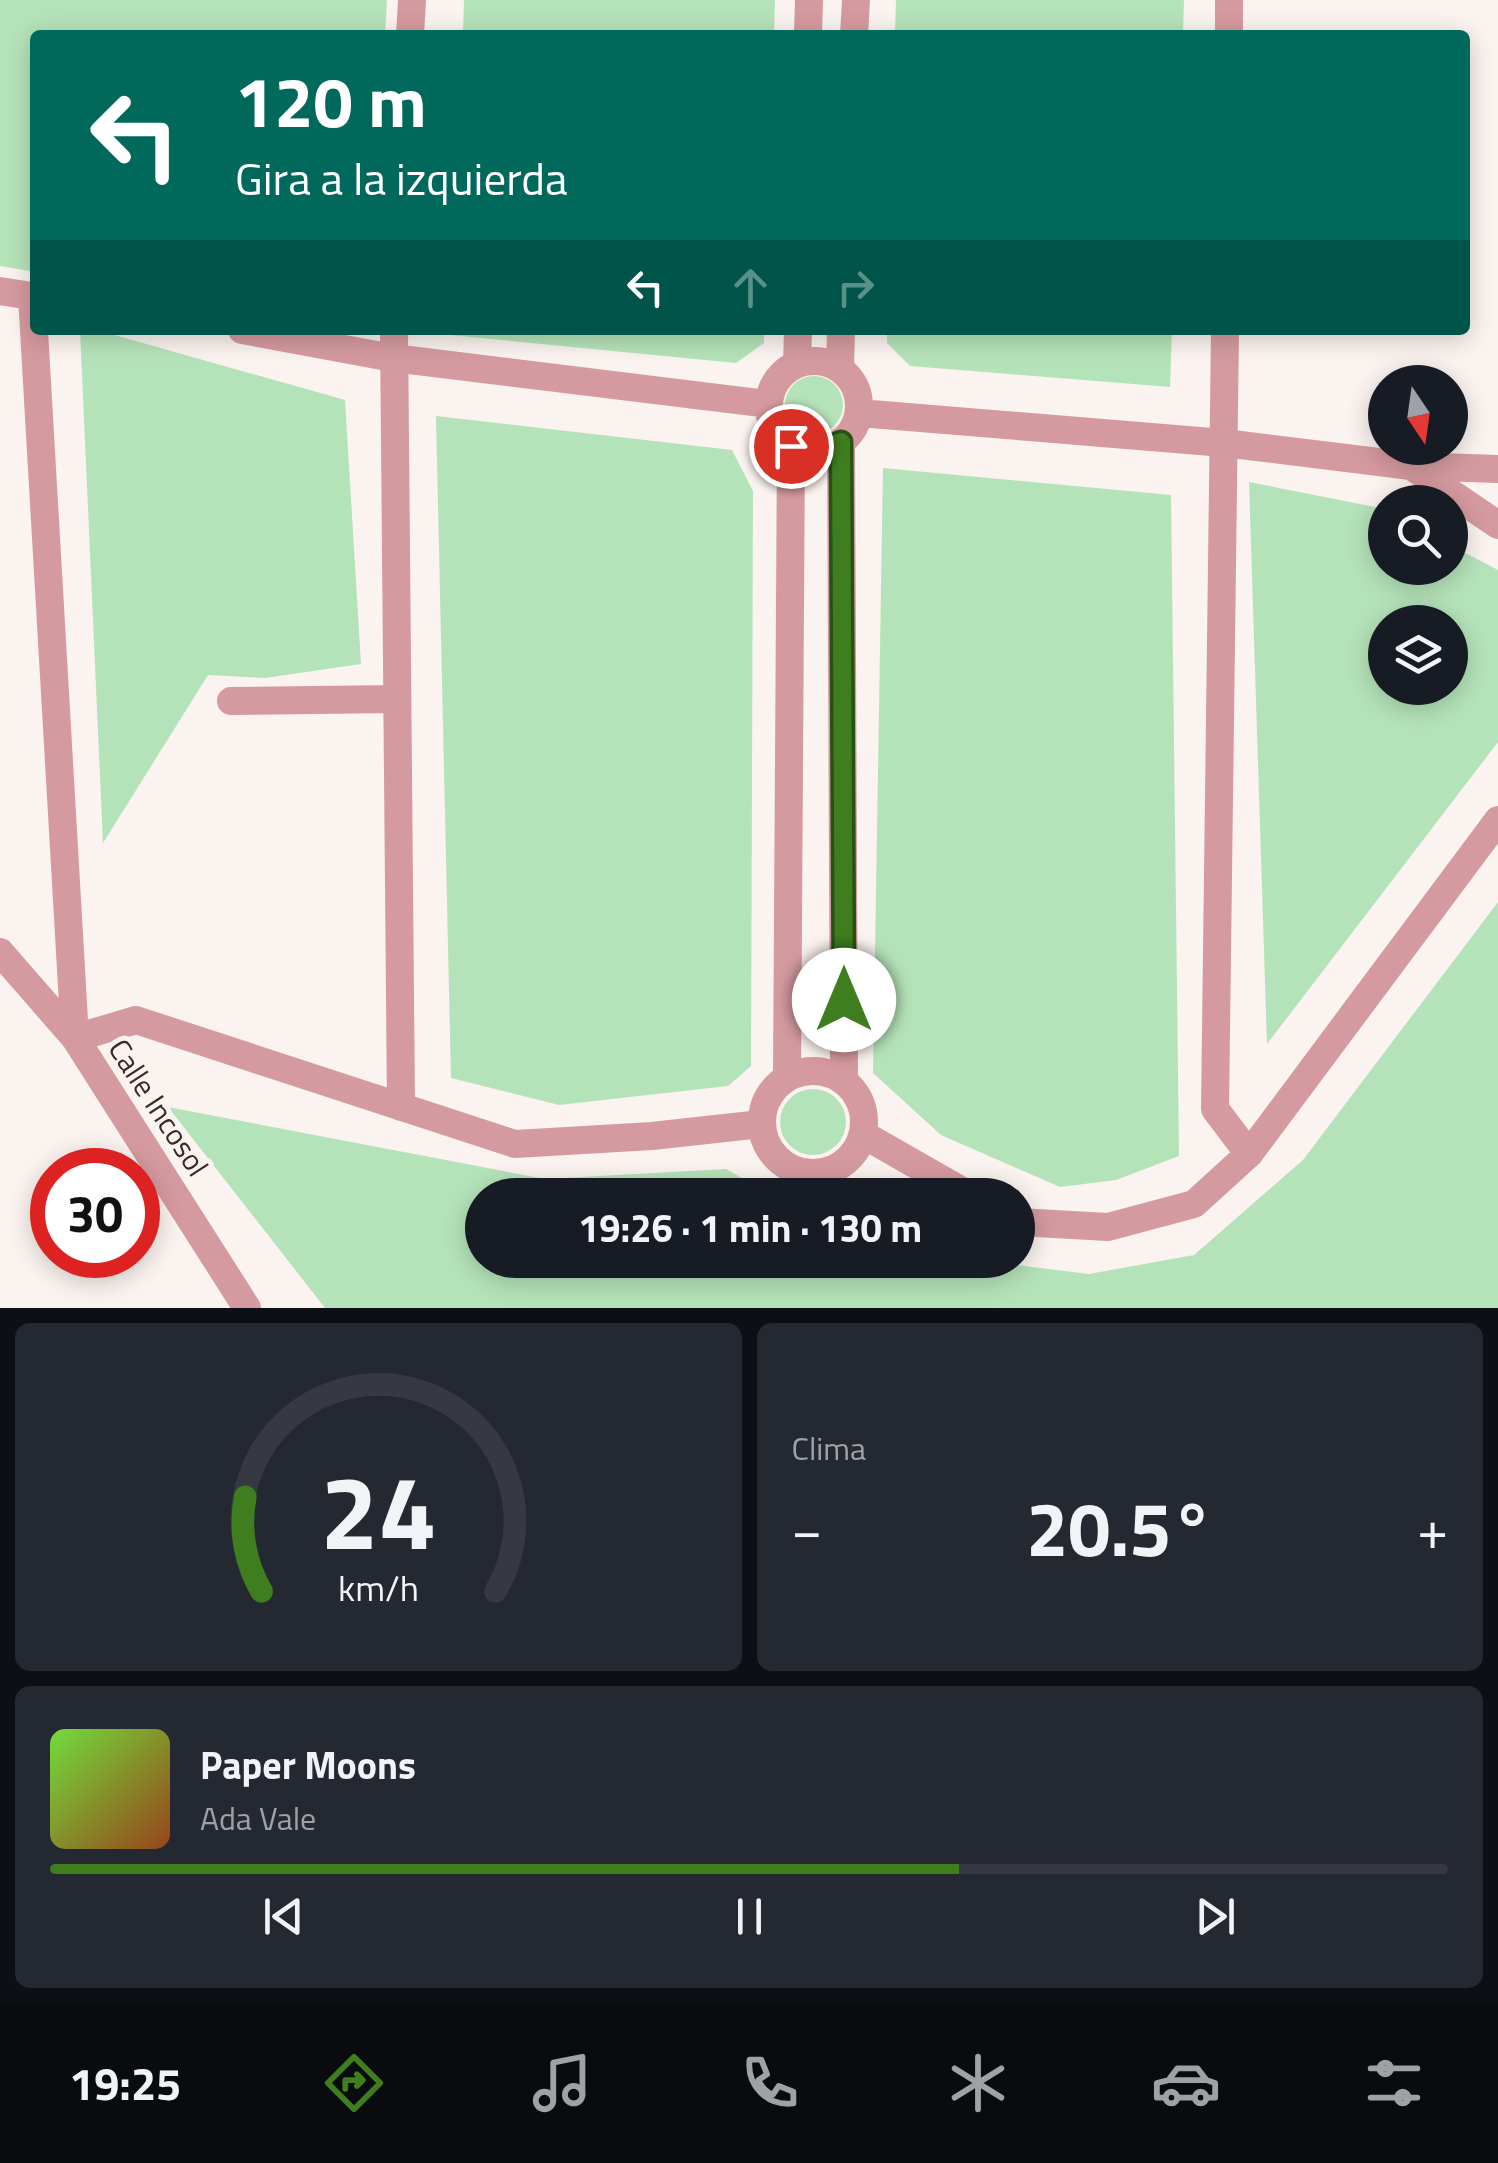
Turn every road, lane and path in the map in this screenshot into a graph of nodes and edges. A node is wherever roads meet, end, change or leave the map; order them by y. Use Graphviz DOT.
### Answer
graph roads {
  1 [pos="412,0"];
  2 [pos="810,0"];
  3 [pos="856,0"];
  4 [pos="1230,0"];
  5 [pos="410,30"];
  6 [pos="808,30"];
  7 [pos="854,30"];
  8 [pos="1229,30"];
  9 [pos="0,291"];
  10 [pos="30,296"];
  11 [pos="34,335"];
  12 [pos="296,335"];
  13 [pos="798,335"];
  14 [pos="841,335"];
  15 [pos="1225,335"];
  16 [pos="393,344"];
  17 [pos="797,364"];
  18 [pos="840,369"];
  19 [pos="768,404"];
  20 [pos="859,413"];
  21 [pos="841,442"];
  22 [pos="1224,443"];
  23 [pos="791,446"];
  24 [pos="1411,466"];
  25 [pos="1498,469"];
  26 [pos="1496,516"];
  27 [pos="396,700"];
  28 [pos="232,701"];
  29 [pos="1498,820"];
  30 [pos="0,952"];
  31 [pos="74,1038"];
  32 [pos="788,1077"];
  33 [pos="844,1080"];
  34 [pos="402,1108"];
  35 [pos="761,1124"];
  36 [pos="864,1135"];
  37 [pos="1249,1154"];
  38 [pos="939,1178"];
  39 [pos="1035,1223"];
  40 [pos="247,1308"];
  1 -- 5 [label="street"];
  2 -- 6 [label="street"];
  3 -- 7 [label="street"];
  4 -- 8 [label="street"];
  9 -- 10 [label="street"];
  11 -- 31 [label="street"];
  12 -- 16 [label="street"];
  13 -- 17 [label="street"];
  14 -- 18 [label="street"];
  15 -- 22 [label="street"];
  16 -- 19 [label="street"];
  16 -- 27 [label="street"];
  17 -- 18 [label="street"];
  17 -- 19 [label="street"];
  18 -- 20 [label="street"];
  19 -- 23 [label="street"];
  20 -- 21 [label="street"];
  20 -- 22 [label="street"];
  21 -- 23 [label="street"];
  21 -- 33 [label="street"];
  22 -- 24 [label="street"];
  22 -- 37 [label="street"];
  23 -- 32 [label="street"];
  24 -- 25 [label="street"];
  24 -- 26 [label="street"];
  27 -- 28 [label="street"];
  27 -- 34 [label="street"];
  29 -- 37 [label="street"];
  30 -- 31 [label="street, Calle Incosol"];
  31 -- 34 [label="street"];
  31 -- 40 [label="street, Calle Incosol"];
  32 -- 33 [label="street"];
  32 -- 35 [label="street"];
  33 -- 36 [label="street"];
  34 -- 35 [label="street"];
  35 -- 36 [label="street"];
  36 -- 38 [label="street"];
  37 -- 39 [label="street"];
}
